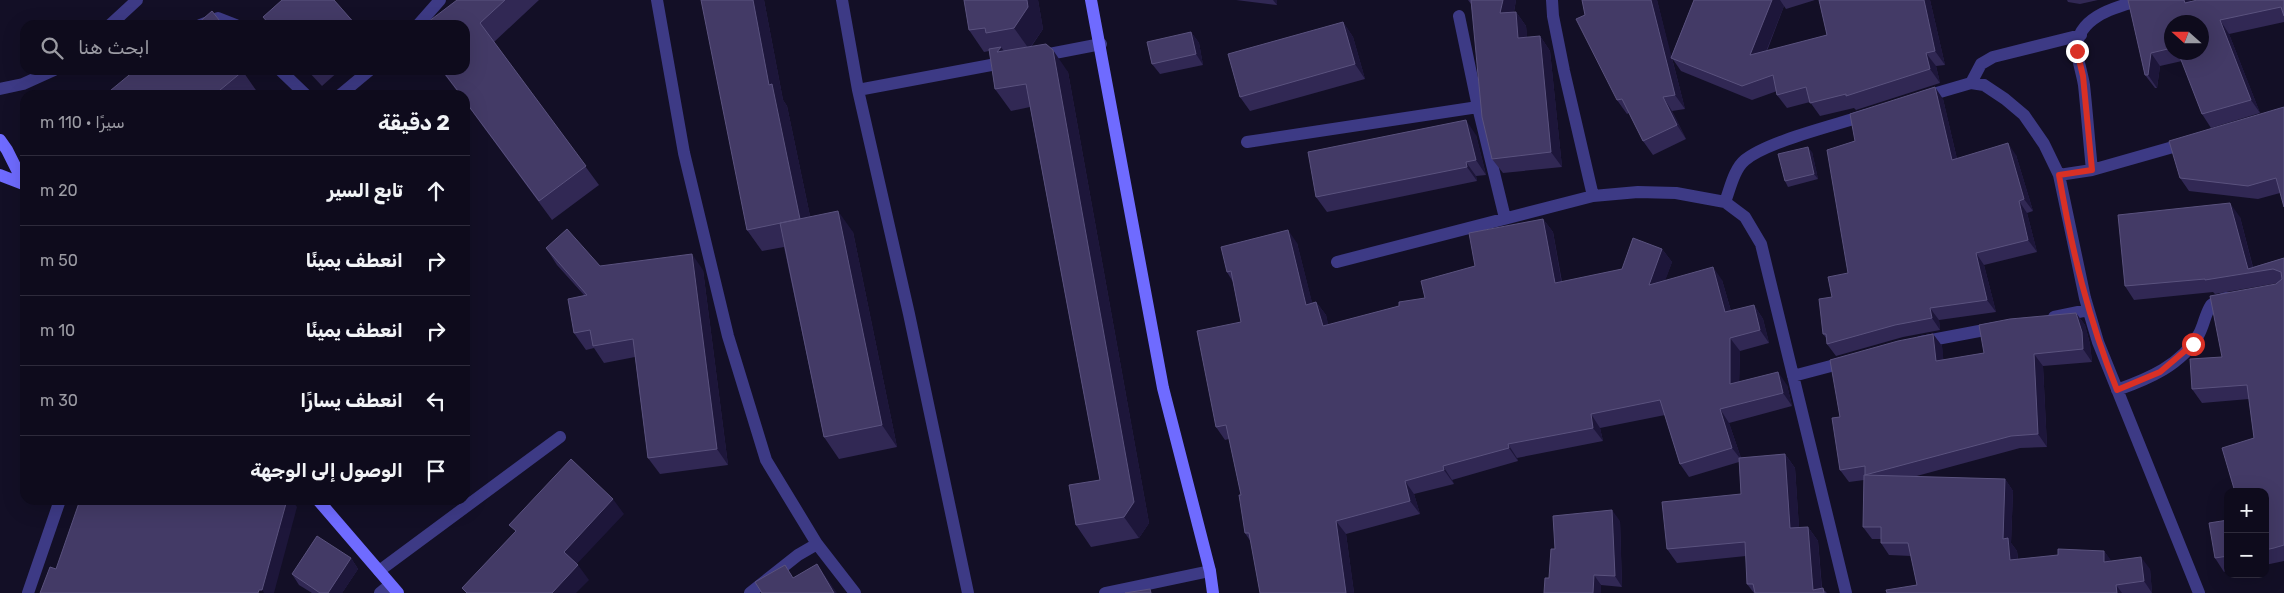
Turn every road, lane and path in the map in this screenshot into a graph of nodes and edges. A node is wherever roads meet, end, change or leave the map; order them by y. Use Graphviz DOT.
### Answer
graph roads {
  1 [pos="137,0"];
  2 [pos="440,0"];
  3 [pos="657,0"];
  4 [pos="842,0"];
  5 [pos="1092,0"];
  6 [pos="1552,0"];
  7 [pos="2141,0"];
  8 [pos="1460,16"];
  9 [pos="115,20"];
  10 [pos="422,20"];
  11 [pos="2081,35"];
  12 [pos="1101,44"];
  13 [pos="43,75"];
  14 [pos="285,75"];
  15 [pos="364,75"];
  16 [pos="1971,83"];
  17 [pos="0,89"];
  18 [pos="301,90"];
  19 [pos="346,90"];
  20 [pos="858,90"];
  21 [pos="1907,102"];
  22 [pos="1478,107"];
  23 [pos="1880,111"];
  24 [pos="0,140"];
  25 [pos="2197,140"];
  26 [pos="1247,142"];
  27 [pos="2092,170"];
  28 [pos="0,175"];
  29 [pos="2059,175"];
  30 [pos="20,177"];
  31 [pos="20,183"];
  32 [pos="1593,196"];
  33 [pos="1725,202"];
  34 [pos="1505,218"];
  35 [pos="1337,262"];
  36 [pos="2239,296"];
  37 [pos="2088,310"];
  38 [pos="2040,319"];
  39 [pos="2011,325"];
  40 [pos="1905,345"];
  41 [pos="1858,358"];
  42 [pos="1794,376"];
  43 [pos="2117,390"];
  44 [pos="560,437"];
  45 [pos="470,504"];
  46 [pos="58,505"];
  47 [pos="322,505"];
  48 [pos="468,505"];
  49 [pos="817,544"];
  50 [pos="379,571"];
  51 [pos="1210,571"];
  52 [pos="394,589"];
  53 [pos="28,593"];
  54 [pos="380,593"];
  55 [pos="750,593"];
  56 [pos="855,593"];
  57 [pos="968,593"];
  58 [pos="1105,593"];
  59 [pos="1213,593"];
  60 [pos="1846,593"];
  61 [pos="2199,593"];
  1 -- 9 [label="street"];
  2 -- 10 [label="street"];
  3 -- 49 [label="street"];
  4 -- 20 [label="street"];
  5 -- 12 [label="main road"];
  6 -- 32 [label="street"];
  7 -- 11 [label="street"];
  8 -- 22 [label="street"];
  11 -- 16 [label="street"];
  11 -- 27 [label="street"];
  12 -- 20 [label="street"];
  12 -- 51 [label="main road"];
  13 -- 17 [label="street"];
  14 -- 18 [label="street"];
  15 -- 19 [label="street"];
  16 -- 21 [label="street"];
  16 -- 29 [label="street"];
  20 -- 57 [label="street"];
  22 -- 26 [label="street"];
  22 -- 34 [label="street"];
  23 -- 33 [label="street"];
  24 -- 30 [label="main road"];
  25 -- 27 [label="street"];
  27 -- 29 [label="street"];
  28 -- 31 [label="main road"];
  29 -- 37 [label="street"];
  32 -- 33 [label="street"];
  32 -- 34 [label="street"];
  33 -- 42 [label="street"];
  34 -- 35 [label="street"];
  36 -- 43 [label="street"];
  37 -- 38 [label="street"];
  37 -- 43 [label="street"];
  39 -- 40 [label="street"];
  41 -- 42 [label="street"];
  42 -- 60 [label="street"];
  43 -- 61 [label="street"];
  44 -- 45 [label="street"];
  46 -- 53 [label="street"];
  47 -- 50 [label="main road"];
  48 -- 50 [label="street"];
  49 -- 55 [label="street"];
  49 -- 56 [label="street"];
  50 -- 52 [label="main road"];
  51 -- 58 [label="street"];
  51 -- 59 [label="main road"];
  52 -- 54 [label="street"];
}
